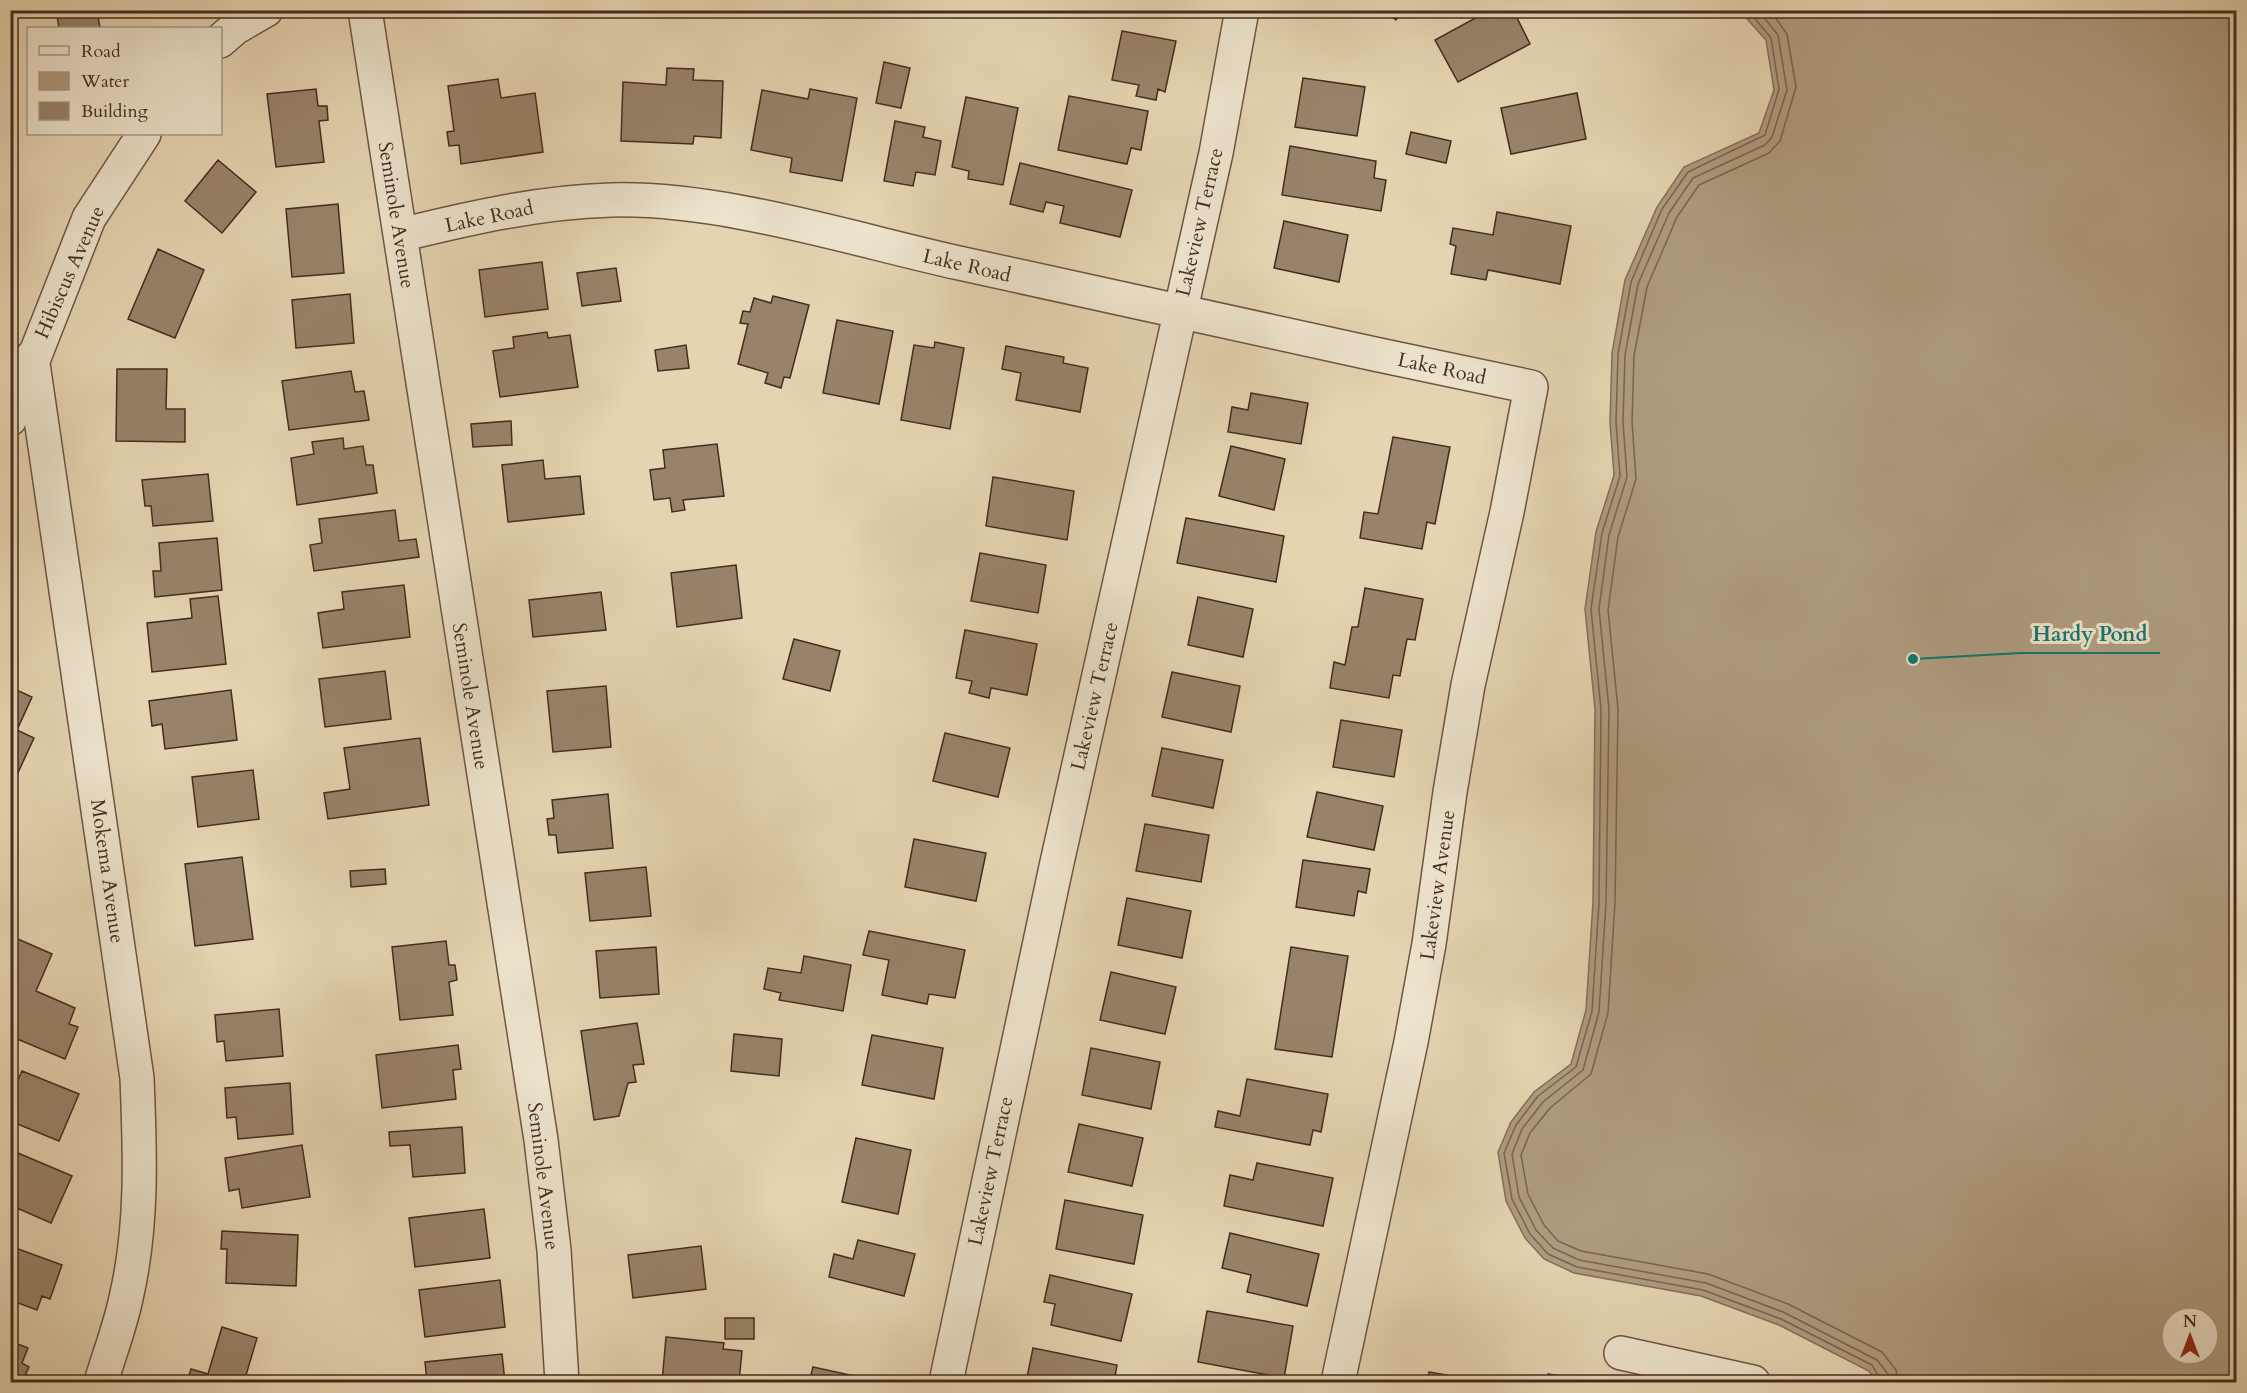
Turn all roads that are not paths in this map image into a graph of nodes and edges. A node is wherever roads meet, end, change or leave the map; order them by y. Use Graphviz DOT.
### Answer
graph roads {
  1 [pos="266,10"];
  2 [pos="365,10"];
  3 [pos="1242,10"];
  4 [pos="222,40"];
  5 [pos="143,135"];
  6 [pos="400,235"];
  7 [pos="1178,312"];
  8 [pos="32,357"];
  9 [pos="1531,387"];
  10 [pos="10,419"];
  11 [pos="1621,1353"];
  12 [pos="1740,1381"];
  13 [pos="101,1383"];
  14 [pos="562,1383"];
  15 [pos="946,1383"];
  16 [pos="1338,1383"];
  1 -- 4 [label="street"];
  2 -- 6 [label="street, Seminole Avenue"];
  3 -- 7 [label="street, Lakeview Terrace"];
  5 -- 8 [label="street, Hibiscus Avenue"];
  6 -- 7 [label="street, Lake Road"];
  6 -- 14 [label="street, Seminole Avenue"];
  7 -- 9 [label="street, Lake Road"];
  7 -- 15 [label="street, Lakeview Terrace"];
  8 -- 10 [label="street, Hibiscus Avenue"];
  8 -- 13 [label="street, Mokema Avenue"];
  9 -- 16 [label="street, Lakeview Avenue"];
  11 -- 12 [label="street"];
}
